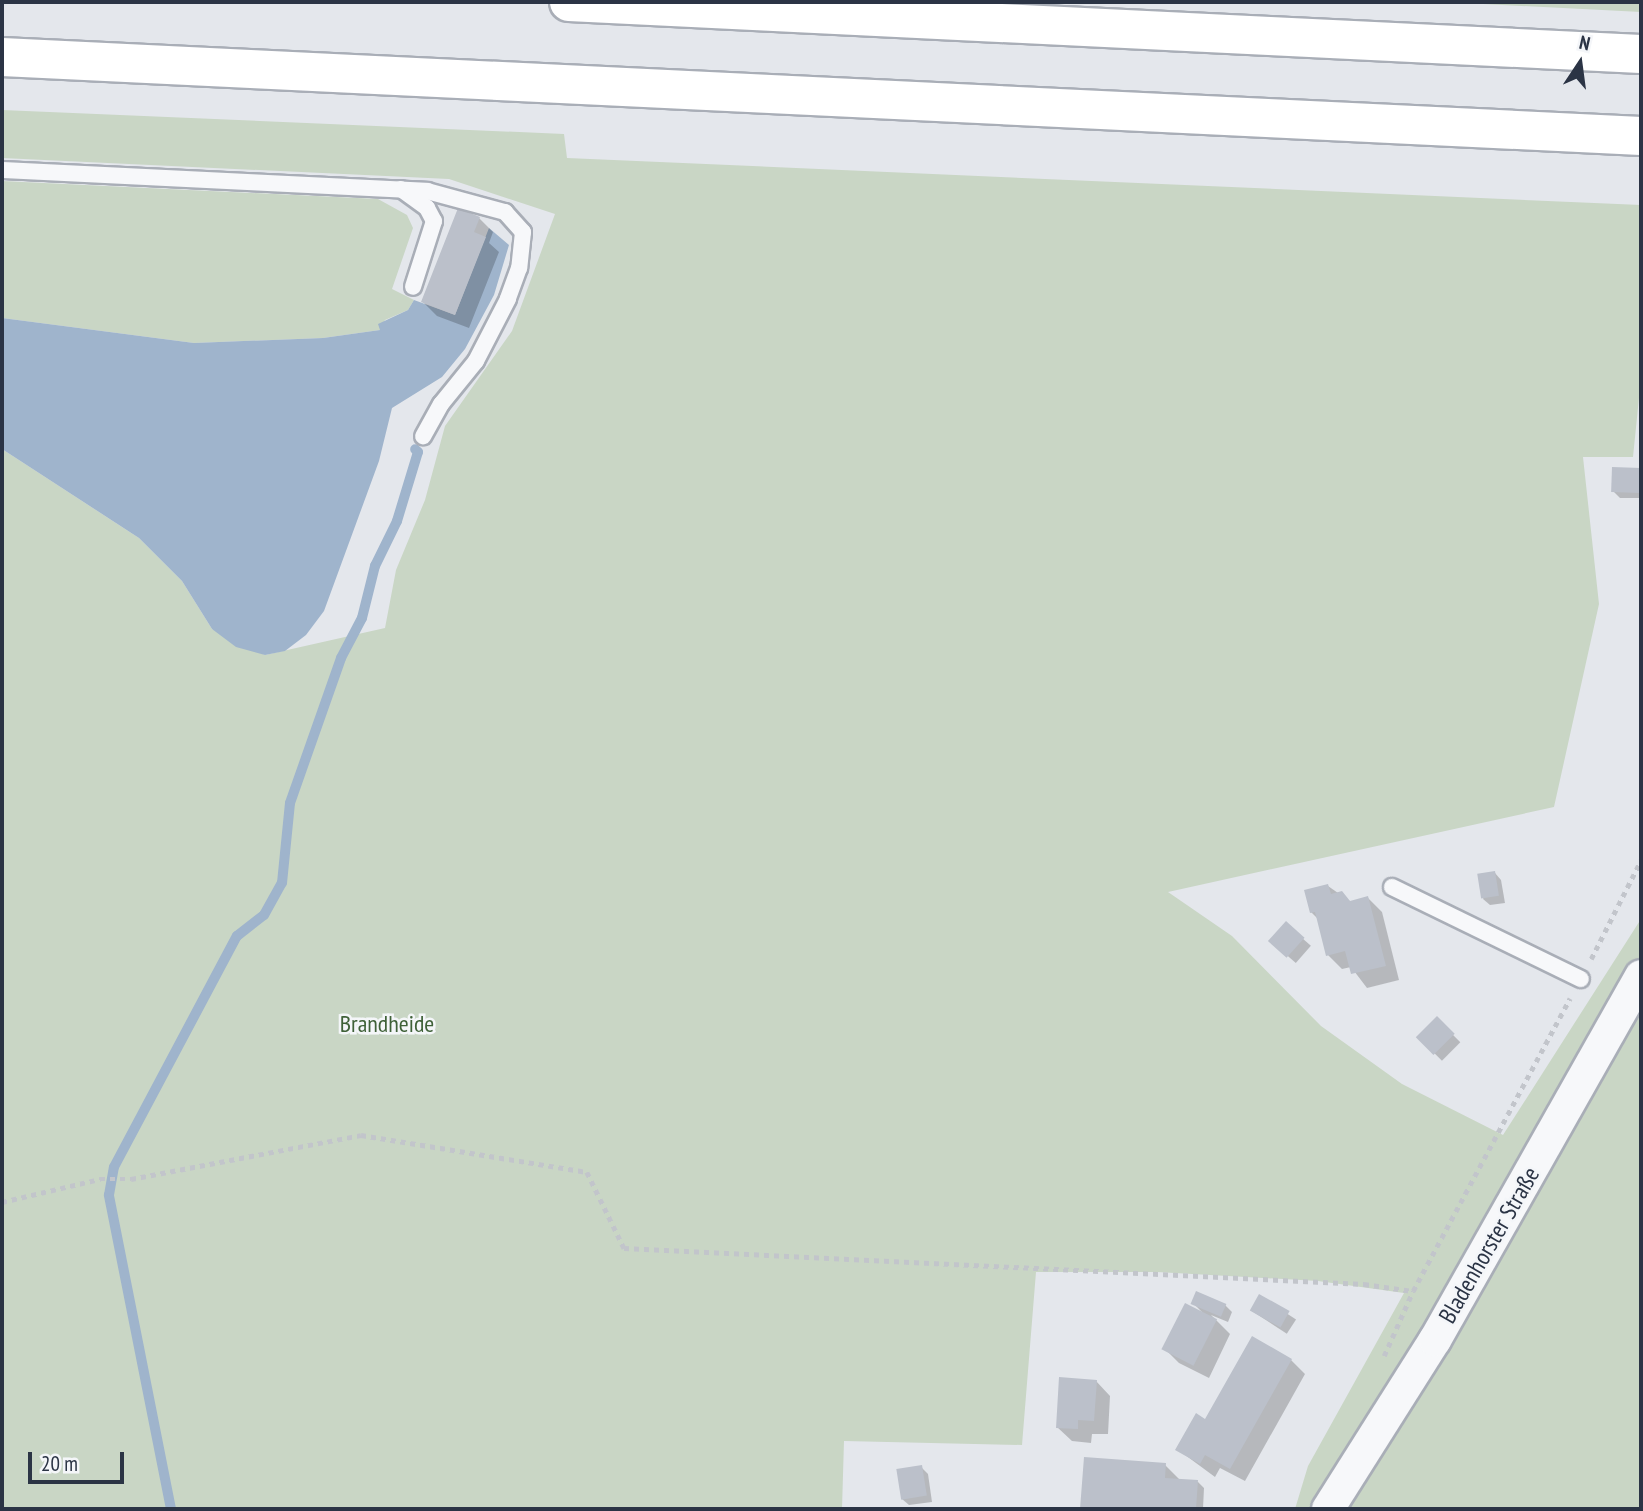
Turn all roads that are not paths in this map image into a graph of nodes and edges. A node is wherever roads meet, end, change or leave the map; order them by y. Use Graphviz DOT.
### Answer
graph roads {
  1 [pos="569,2"];
  2 [pos="1641,54"];
  3 [pos="2,57"];
  4 [pos="1641,136"];
  5 [pos="2,170"];
  6 [pos="401,189"];
  7 [pos="413,287"];
  8 [pos="423,436"];
  9 [pos="1392,887"];
  10 [pos="1641,976"];
  11 [pos="1581,979"];
  12 [pos="1328,1509"];
  1 -- 2 [label="highway"];
  3 -- 4 [label="highway"];
  5 -- 6 [label="lane"];
  6 -- 7 [label="lane"];
  6 -- 8 [label="lane"];
  9 -- 11 [label="lane"];
  10 -- 12 [label="street, Bladenhorster Straße"];
}
